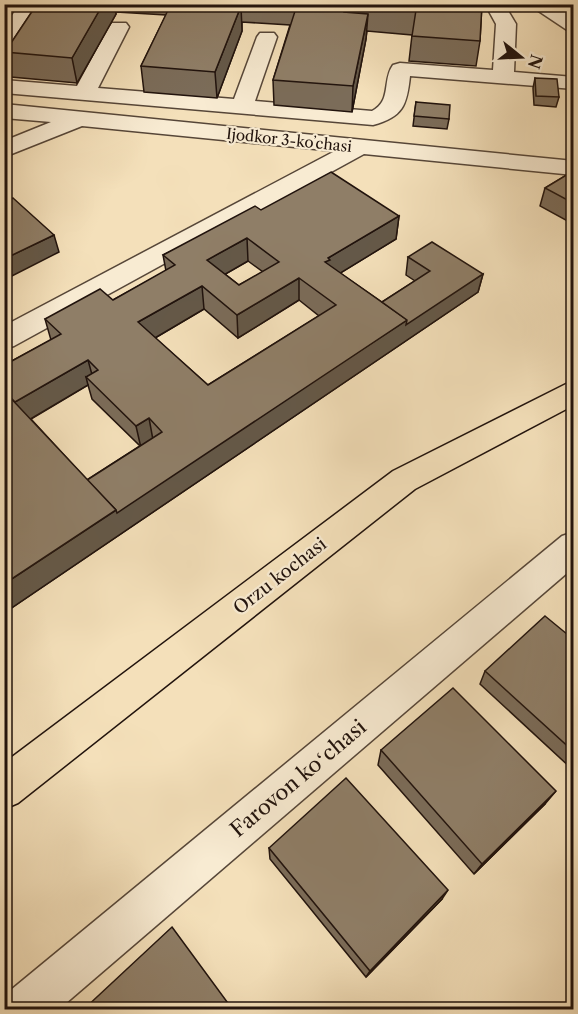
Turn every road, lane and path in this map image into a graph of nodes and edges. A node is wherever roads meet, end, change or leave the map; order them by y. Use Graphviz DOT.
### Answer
graph roads {
  1 [pos="494,4"];
  2 [pos="537,4"];
  3 [pos="29,7"];
  4 [pos="4,21"];
  5 [pos="573,26"];
  6 [pos="119,27"];
  7 [pos="267,37"];
  8 [pos="4,43"];
  9 [pos="503,78"];
  10 [pos="573,83"];
  11 [pos="4,86"];
  12 [pos="84,93"];
  13 [pos="242,108"];
  14 [pos="4,111"];
  15 [pos="76,120"];
  16 [pos="360,147"];
  17 [pos="4,150"];
  18 [pos="573,168"];
  19 [pos="4,339"];
  20 [pos="573,391"];
  21 [pos="573,546"];
  22 [pos="4,789"];
  23 [pos="22,1010"];
  1 -- 9 [label="street"];
  2 -- 5 [label="street"];
  3 -- 4 [label="street"];
  3 -- 8 [label="street"];
  6 -- 12 [label="street"];
  7 -- 13 [label="street"];
  9 -- 10 [label="street"];
  9 -- 13 [label="street"];
  11 -- 12 [label="street"];
  12 -- 13 [label="street"];
  14 -- 15 [label="street, Ijodkor 3-koʼchasi"];
  15 -- 16 [label="street, Ijodkor 3-koʼchasi"];
  15 -- 17 [label="street"];
  16 -- 18 [label="street, Ijodkor 3-koʼchasi"];
  16 -- 19 [label="street"];
  20 -- 22 [label="main road, Orzu kochasi"];
  21 -- 23 [label="street, Farovon koʻchasi"];
}
